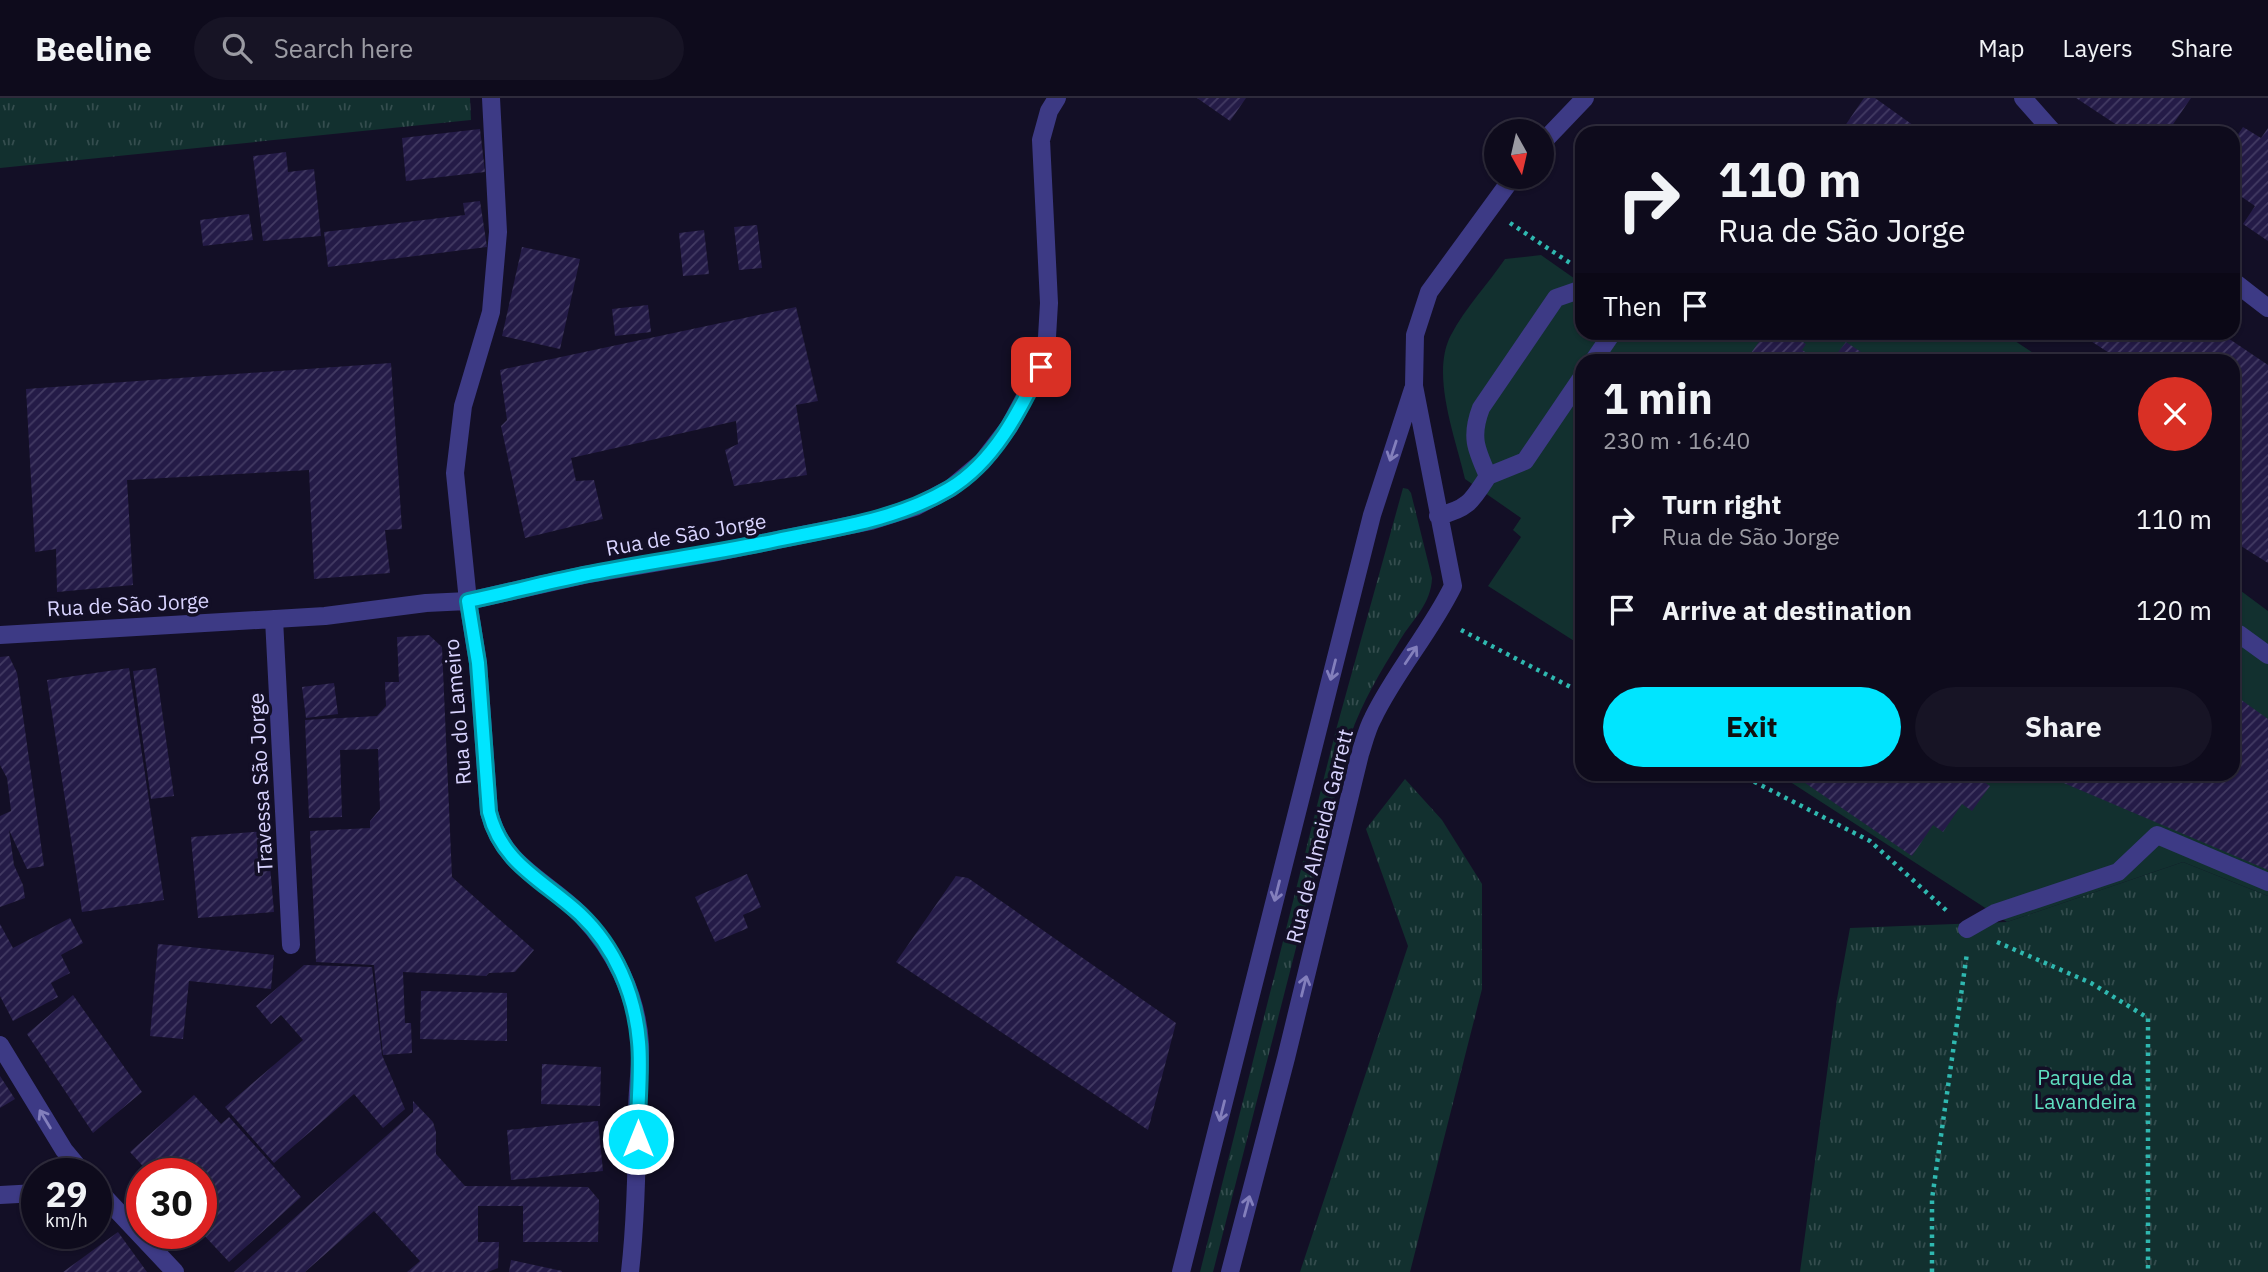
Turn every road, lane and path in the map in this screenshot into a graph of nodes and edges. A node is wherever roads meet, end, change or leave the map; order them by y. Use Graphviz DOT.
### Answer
graph roads {
  1 [pos="491,98"];
  2 [pos="1057,98"];
  3 [pos="1585,98"];
  4 [pos="2023,98"];
  5 [pos="2048,126"];
  6 [pos="1554,130"];
  7 [pos="1504,189"];
  8 [pos="1490,209"];
  9 [pos="1575,266"];
  10 [pos="2240,286"];
  11 [pos="1575,291"];
  12 [pos="2268,307"];
  13 [pos="1414,386"];
  14 [pos="1575,387"];
  15 [pos="1488,476"];
  16 [pos="1438,516"];
  17 [pos="468,601"];
  18 [pos="274,619"];
  19 [pos="1461,630"];
  20 [pos="0,635"];
  21 [pos="2240,635"];
  22 [pos="2268,654"];
  23 [pos="1575,688"];
  24 [pos="1753,781"];
  25 [pos="2268,882"];
  26 [pos="1967,929"];
  27 [pos="291,945"];
  28 [pos="0,1045"];
  29 [pos="71,1158"];
  30 [pos="21,1194"];
  31 [pos="0,1195"];
  32 [pos="112,1205"];
  33 [pos="175,1272"];
  34 [pos="630,1272"];
  35 [pos="1181,1272"];
  36 [pos="1230,1272"];
  37 [pos="1932,1272"];
  38 [pos="2148,1272"];
  1 -- 17 [label="street, Rua do Lameiro"];
  2 -- 17 [label="street, Rua de São Jorge"];
  3 -- 6 [label="street"];
  4 -- 5 [label="street"];
  7 -- 8 [label="street, Rua de Almeida Garrett"];
  8 -- 9 [label="path"];
  8 -- 13 [label="street, Rua de Almeida Garrett"];
  10 -- 12 [label="street"];
  11 -- 15 [label="street"];
  13 -- 16 [label="street, Rua de Almeida Garrett"];
  13 -- 35 [label="street, Rua de Almeida Garrett, one-way"];
  14 -- 15 [label="street"];
  15 -- 16 [label="street"];
  36 -- 16 [label="street, Rua de Almeida Garrett, one-way"];
  17 -- 18 [label="street, Rua de São Jorge"];
  17 -- 34 [label="street, Rua do Lameiro"];
  18 -- 20 [label="street, Rua de São Jorge"];
  18 -- 27 [label="street, Travessa São Jorge"];
  19 -- 23 [label="path"];
  21 -- 22 [label="street"];
  24 -- 26 [label="path"];
  25 -- 26 [label="street"];
  26 -- 37 [label="path"];
  26 -- 38 [label="path"];
  29 -- 28 [label="street, one-way"];
  30 -- 31 [label="street"];
  32 -- 33 [label="street"];
}
